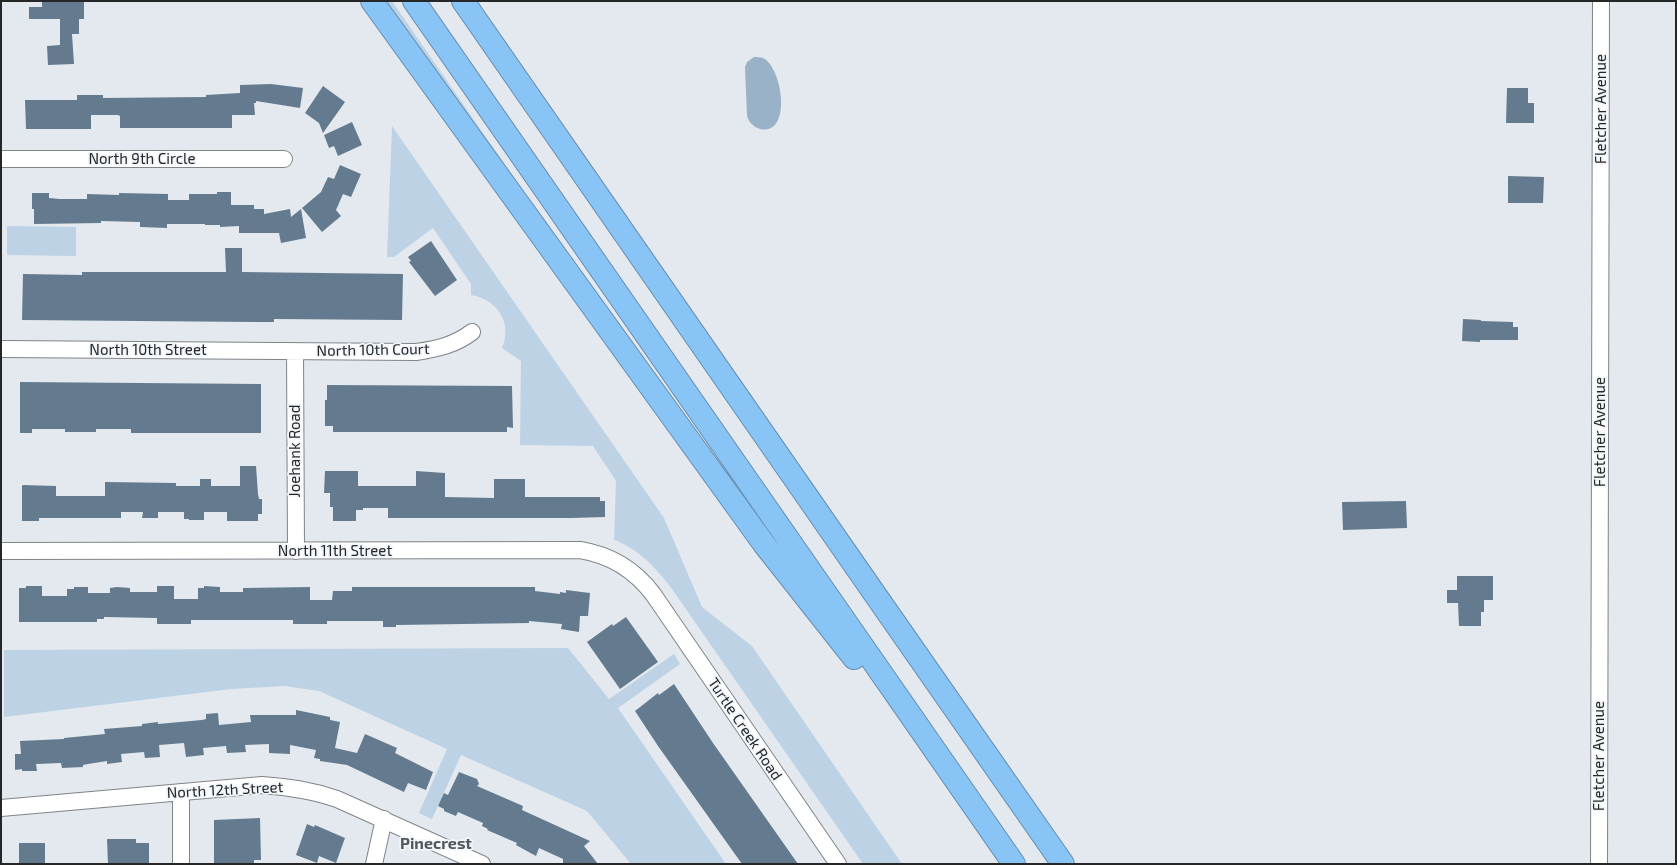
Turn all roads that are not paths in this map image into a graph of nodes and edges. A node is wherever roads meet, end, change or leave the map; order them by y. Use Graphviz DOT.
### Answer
graph roads {
  1 [pos="372,1"];
  2 [pos="414,1"];
  3 [pos="463,1"];
  4 [pos="474,1"];
  5 [pos="1601,1"];
  6 [pos="549,125"];
  7 [pos="1,159"];
  8 [pos="284,159"];
  9 [pos="472,332"];
  10 [pos="1,349"];
  11 [pos="295,352"];
  12 [pos="1,551"];
  13 [pos="296,551"];
  14 [pos="653,594"];
  15 [pos="181,792"];
  16 [pos="1,808"];
  17 [pos="384,819"];
  18 [pos="992,833"];
  19 [pos="181,864"];
  20 [pos="374,864"];
  21 [pos="482,864"];
  22 [pos="838,864"];
  23 [pos="1014,864"];
  24 [pos="1063,864"];
  25 [pos="1599,864"];
  1 -- 18 [label="highway"];
  2 -- 18 [label="highway"];
  3 -- 6 [label="highway"];
  4 -- 6 [label="highway"];
  5 -- 25 [label="street, Fletcher Avenue"];
  6 -- 24 [label="highway"];
  7 -- 8 [label="street, North 9th Circle"];
  9 -- 11 [label="street, North 10th Court"];
  10 -- 11 [label="street, North 10th Street"];
  11 -- 13 [label="street, Joehank Road"];
  12 -- 13 [label="street, North 11th Street"];
  13 -- 14 [label="street, North 11th Street"];
  14 -- 22 [label="street, Turtle Creek Road"];
  15 -- 16 [label="street, North 12th Street"];
  15 -- 17 [label="street, North 12th Street"];
  15 -- 19 [label="street"];
  17 -- 20 [label="street"];
  17 -- 21 [label="street, North 12th Street"];
  18 -- 23 [label="highway"];
}
